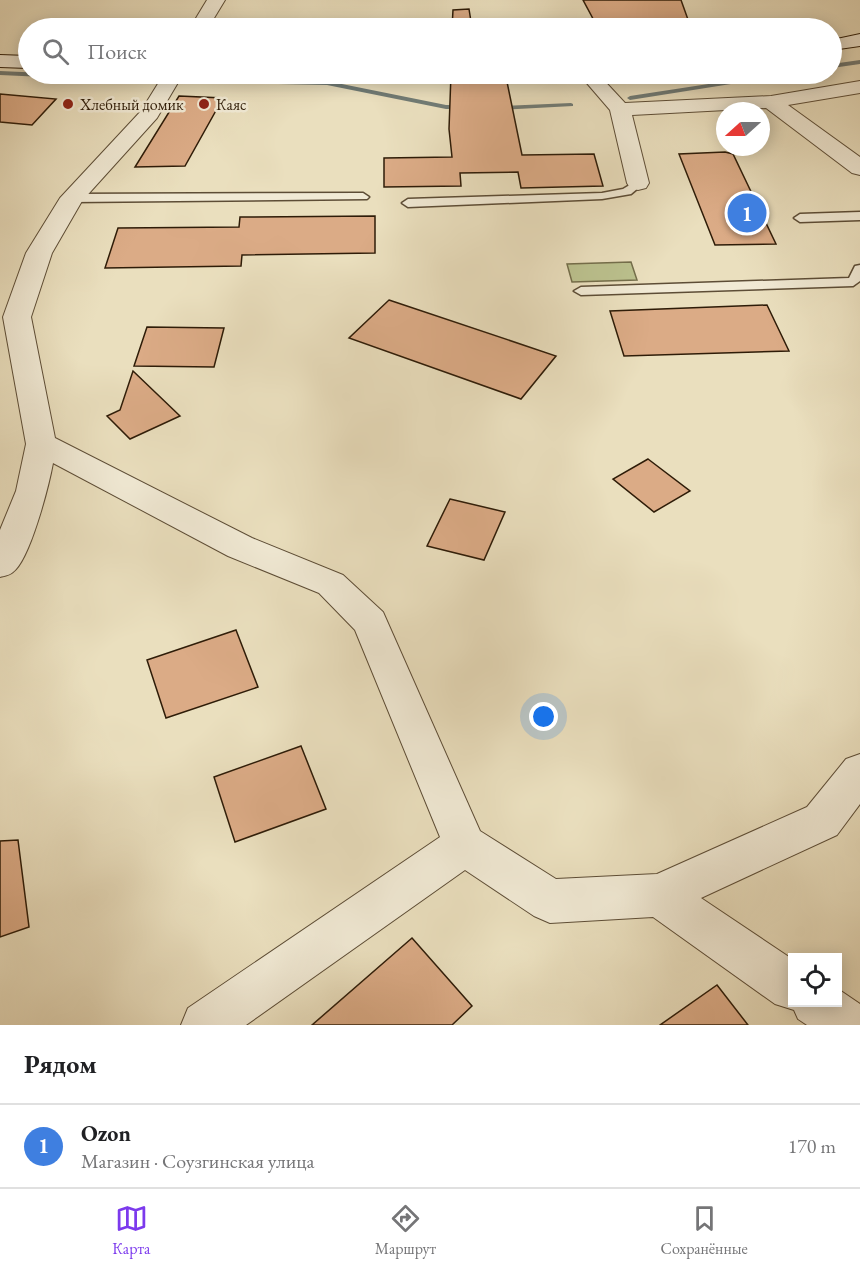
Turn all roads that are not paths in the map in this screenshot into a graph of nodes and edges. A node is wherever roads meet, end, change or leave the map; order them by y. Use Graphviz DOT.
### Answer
graph roads {
  1 [pos="216,0"];
  2 [pos="205,18"];
  3 [pos="860,40"];
  4 [pos="842,43"];
  5 [pos="0,61"];
  6 [pos="18,62"];
  7 [pos="167,84"];
  8 [pos="597,84"];
  9 [pos="860,87"];
  10 [pos="771,102"];
  11 [pos="620,109"];
  12 [pos="860,168"];
  13 [pos="638,183"];
  14 [pos="363,197"];
  15 [pos="72,198"];
  16 [pos="408,203"];
  17 [pos="860,216"];
  18 [pos="800,218"];
  19 [pos="860,268"];
  20 [pos="581,291"];
  21 [pos="41,444"];
  22 [pos="8,536"];
  23 [pos="0,564"];
  24 [pos="860,772"];
  25 [pos="465,845"];
  26 [pos="659,895"];
  27 [pos="788,984"];
  28 [pos="822,1007"];
  29 [pos="205,1025"];
  30 [pos="848,1025"];
  1 -- 2 [label="street"];
  3 -- 4 [label="street"];
  5 -- 6 [label="street"];
  7 -- 15 [label="street"];
  8 -- 11 [label="street"];
  9 -- 10 [label="street"];
  10 -- 11 [label="street"];
  10 -- 12 [label="street"];
  11 -- 13 [label="street"];
  13 -- 16 [label="lane"];
  14 -- 15 [label="lane"];
  15 -- 21 [label="street"];
  17 -- 18 [label="lane"];
  19 -- 20 [label="lane"];
  21 -- 22 [label="street"];
  21 -- 25 [label="street"];
  22 -- 23 [label="street"];
  24 -- 26 [label="street"];
  25 -- 26 [label="street"];
  25 -- 29 [label="street"];
  26 -- 27 [label="street"];
  28 -- 30 [label="street"];
}
